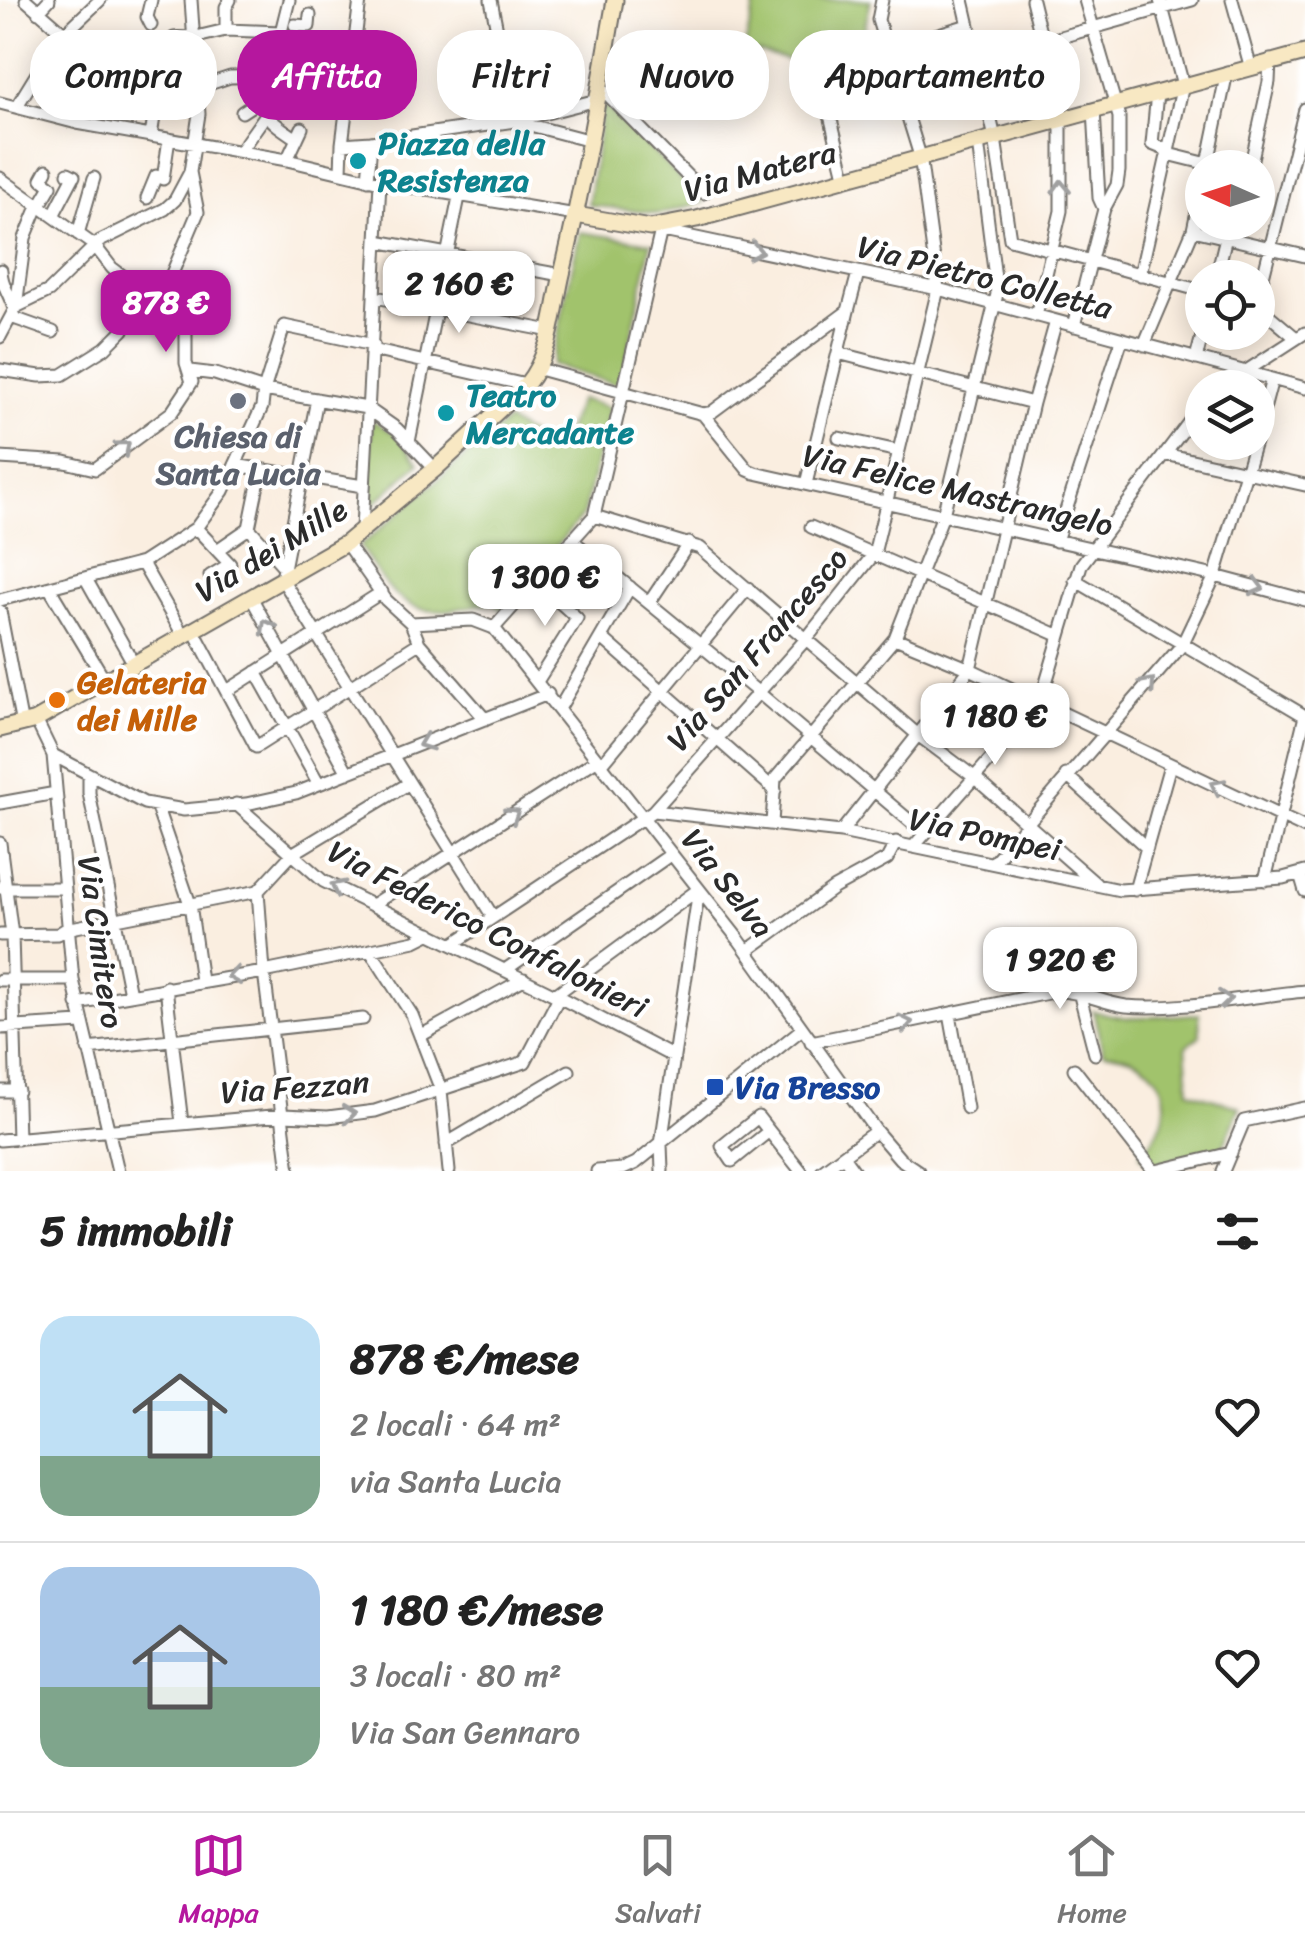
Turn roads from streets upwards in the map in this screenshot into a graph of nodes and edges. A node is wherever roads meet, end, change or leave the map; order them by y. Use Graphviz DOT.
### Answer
graph roads {
  1 [pos="26,0"];
  2 [pos="49,0"];
  3 [pos="100,0"];
  4 [pos="151,0"];
  5 [pos="191,0"];
  6 [pos="230,0"];
  7 [pos="289,0"];
  8 [pos="360,0"];
  9 [pos="491,0"];
  10 [pos="615,0"];
  11 [pos="882,0"];
  12 [pos="963,0"];
  13 [pos="1032,0"];
  14 [pos="1086,0"];
  15 [pos="1192,0"];
  16 [pos="1232,0"];
  17 [pos="1161,5"];
  18 [pos="38,12"];
  19 [pos="310,15"];
  20 [pos="295,25"];
  21 [pos="968,26"];
  22 [pos="1094,28"];
  23 [pos="62,30"];
  24 [pos="69,30"];
  25 [pos="154,30"];
  26 [pos="192,30"];
  27 [pos="226,30"];
  28 [pos="237,30"];
  29 [pos="282,30"];
  30 [pos="497,30"];
  31 [pos="881,30"];
  32 [pos="955,30"];
  33 [pos="969,30"];
  34 [pos="1039,30"];
  35 [pos="217,32"];
  36 [pos="1080,32"];
  37 [pos="1305,53"];
  38 [pos="1270,60"];
  39 [pos="1250,66"];
  40 [pos="1227,72"];
  41 [pos="30,83"];
  42 [pos="1182,85"];
  43 [pos="1158,92"];
  44 [pos="598,93"];
  45 [pos="585,97"];
  46 [pos="1116,104"];
  47 [pos="1,105"];
  48 [pos="17,106"];
  49 [pos="1305,109"];
  50 [pos="1094,110"];
  51 [pos="1080,114"];
  52 [pos="152,120"];
  53 [pos="196,120"];
  54 [pos="261,120"];
  55 [pos="269,120"];
  56 [pos="515,120"];
  57 [pos="831,120"];
  58 [pos="910,120"];
  59 [pos="991,120"];
  60 [pos="1058,120"];
  61 [pos="1061,120"];
  62 [pos="151,136"];
  63 [pos="995,138"];
  64 [pos="343,139"];
  65 [pos="169,140"];
  66 [pos="376,141"];
  67 [pos="590,141"];
  68 [pos="978,142"];
  69 [pos="195,143"];
  70 [pos="1211,150"];
  71 [pos="1254,150"];
  72 [pos="240,152"];
  73 [pos="1168,153"];
  74 [pos="920,156"];
  75 [pos="1300,156"];
  76 [pos="1185,159"];
  77 [pos="287,160"];
  78 [pos="46,170"];
  79 [pos="337,171"];
  80 [pos="190,172"];
  81 [pos="68,173"];
  82 [pos="845,176"];
  83 [pos="94,178"];
  84 [pos="374,181"];
  85 [pos="1,184"];
  86 [pos="704,193"];
  87 [pos="459,197"];
  88 [pos="147,198"];
  89 [pos="1104,208"];
  90 [pos="48,209"];
  91 [pos="576,215"];
  92 [pos="656,229"];
  93 [pos="78,234"];
  94 [pos="1189,240"];
  95 [pos="1238,240"];
  96 [pos="377,241"];
  97 [pos="96,246"];
  98 [pos="1270,248"];
  99 [pos="1052,252"];
  100 [pos="445,255"];
  101 [pos="1305,256"];
  102 [pos="1267,260"];
  103 [pos="1090,263"];
  104 [pos="0,270"];
  105 [pos="858,273"];
  106 [pos="562,275"];
  107 [pos="1140,275"];
  108 [pos="1172,283"];
  109 [pos="1185,286"];
  110 [pos="139,288"];
  111 [pos="938,289"];
  112 [pos="375,297"];
  113 [pos="154,299"];
  114 [pos="996,304"];
  115 [pos="436,310"];
  116 [pos="14,311"];
  117 [pos="848,311"];
  118 [pos="1036,316"];
  119 [pos="1275,318"];
  120 [pos="1056,321"];
  121 [pos="1074,326"];
  122 [pos="53,332"];
  123 [pos="551,332"];
  124 [pos="1300,335"];
  125 [pos="0,337"];
  126 [pos="1122,339"];
  127 [pos="1144,345"];
  128 [pos="373,348"];
  129 [pos="1198,350"];
  130 [pos="838,353"];
  131 [pos="1196,359"];
  132 [pos="426,362"];
  133 [pos="538,369"];
  134 [pos="0,370"];
  135 [pos="1237,370"];
  136 [pos="1247,370"];
  137 [pos="190,371"];
  138 [pos="918,372"];
  139 [pos="1275,380"];
  140 [pos="526,385"];
  141 [pos="974,388"];
  142 [pos="1305,388"];
  143 [pos="264,390"];
  144 [pos="624,395"];
  145 [pos="317,399"];
  146 [pos="1033,404"];
  147 [pos="367,408"];
  148 [pos="703,414"];
  149 [pos="1185,427"];
  150 [pos="840,438"];
  151 [pos="410,442"];
  152 [pos="898,451"];
  153 [pos="1165,454"];
  154 [pos="0,458"];
  155 [pos="1250,460"];
  156 [pos="235,465"];
  157 [pos="435,469"];
  158 [pos="261,470"];
  159 [pos="1247,472"];
  160 [pos="302,477"];
  161 [pos="806,484"];
  162 [pos="1305,485"];
  163 [pos="363,486"];
  164 [pos="886,501"];
  165 [pos="943,514"];
  166 [pos="594,516"];
  167 [pos="812,526"];
  168 [pos="196,528"];
  169 [pos="250,528"];
  170 [pos="1002,528"];
  171 [pos="362,529"];
  172 [pos="572,540"];
  173 [pos="1056,541"];
  174 [pos="346,543"];
  175 [pos="690,543"];
  176 [pos="217,550"];
  177 [pos="1093,550"];
  178 [pos="874,554"];
  179 [pos="142,564"];
  180 [pos="284,574"];
  181 [pos="920,574"];
  182 [pos="210,576"];
  183 [pos="1215,576"];
  184 [pos="86,579"];
  185 [pos="1075,580"];
  186 [pos="536,581"];
  187 [pos="630,587"];
  188 [pos="748,588"];
  189 [pos="50,589"];
  190 [pos="382,592"];
  191 [pos="251,597"];
  192 [pos="0,600"];
  193 [pos="1305,600"];
  194 [pos="649,603"];
  195 [pos="984,604"];
  196 [pos="0,611"];
  197 [pos="410,623"];
  198 [pos="494,628"];
  199 [pos="188,632"];
  200 [pos="316,634"];
  201 [pos="1058,636"];
  202 [pos="601,637"];
  203 [pos="806,638"];
  204 [pos="895,638"];
  205 [pos="419,643"];
  206 [pos="700,645"];
  207 [pos="1182,645"];
  208 [pos="283,655"];
  209 [pos="134,664"];
  210 [pos="970,669"];
  211 [pos="256,672"];
  212 [pos="105,680"];
  213 [pos="538,680"];
  214 [pos="860,682"];
  215 [pos="348,688"];
  216 [pos="226,691"];
  217 [pos="662,691"];
  218 [pos="759,693"];
  219 [pos="548,694"];
  220 [pos="1040,703"];
  221 [pos="560,709"];
  222 [pos="314,710"];
  223 [pos="1305,716"];
  224 [pos="484,719"];
  225 [pos="29,723"];
  226 [pos="286,728"];
  227 [pos="0,729"];
  228 [pos="1105,734"];
  229 [pos="918,735"];
  230 [pos="812,738"];
  231 [pos="718,740"];
  232 [pos="53,754"];
  233 [pos="390,756"];
  234 [pos="600,762"];
  235 [pos="1170,765"];
  236 [pos="348,773"];
  237 [pos="1066,775"];
  238 [pos="88,776"];
  239 [pos="974,777"];
  240 [pos="319,784"];
  241 [pos="408,784"];
  242 [pos="774,790"];
  243 [pos="874,791"];
  244 [pos="56,792"];
  245 [pos="0,803"];
  246 [pos="236,804"];
  247 [pos="156,805"];
  248 [pos="648,814"];
  249 [pos="1281,816"];
  250 [pos="772,822"];
  251 [pos="1026,823"];
  252 [pos="1305,828"];
  253 [pos="842,832"];
  254 [pos="924,834"];
  255 [pos="896,842"];
  256 [pos="0,843"];
  257 [pos="915,845"];
  258 [pos="1146,848"];
  259 [pos="453,853"];
  260 [pos="292,854"];
  261 [pos="670,855"];
  262 [pos="993,863"];
  263 [pos="1302,873"];
  264 [pos="1266,880"];
  265 [pos="1099,887"];
  266 [pos="3,888"];
  267 [pos="63,888"];
  268 [pos="699,889"];
  269 [pos="1134,890"];
  270 [pos="258,891"];
  271 [pos="1305,891"];
  272 [pos="190,904"];
  273 [pos="372,905"];
  274 [pos="494,917"];
  275 [pos="117,920"];
  276 [pos="66,930"];
  277 [pos="431,933"];
  278 [pos="6,935"];
  279 [pos="454,944"];
  280 [pos="370,950"];
  281 [pos="747,951"];
  282 [pos="505,970"];
  283 [pos="264,972"];
  284 [pos="524,979"];
  285 [pos="7,980"];
  286 [pos="73,980"];
  287 [pos="201,981"];
  288 [pos="166,987"];
  289 [pos="1305,991"];
  290 [pos="1078,992"];
  291 [pos="130,994"];
  292 [pos="557,996"];
  293 [pos="78,1004"];
  294 [pos="950,1014"];
  295 [pos="362,1019"];
  296 [pos="81,1023"];
  297 [pos="16,1027"];
  298 [pos="0,1028"];
  299 [pos="272,1028"];
  300 [pos="802,1029"];
  301 [pos="420,1036"];
  302 [pos="172,1039"];
  303 [pos="811,1042"];
  304 [pos="88,1049"];
  305 [pos="1094,1054"];
  306 [pos="674,1057"];
  307 [pos="1074,1069"];
  308 [pos="569,1071"];
  309 [pos="441,1090"];
  310 [pos="0,1091"];
  311 [pos="18,1091"];
  312 [pos="968,1108"];
  313 [pos="1305,1108"];
  314 [pos="282,1115"];
  315 [pos="182,1123"];
  316 [pos="769,1131"];
  317 [pos="108,1132"];
  318 [pos="876,1132"];
  319 [pos="18,1139"];
  320 [pos="0,1140"];
  321 [pos="446,1144"];
  322 [pos="660,1144"];
  323 [pos="1231,1152"];
  324 [pos="842,1156"];
  325 [pos="900,1159"];
  326 [pos="118,1171"];
  327 [pos="290,1171"];
  328 [pos="449,1171"];
  329 [pos="597,1171"];
  330 [pos="662,1171"];
  331 [pos="801,1171"];
  332 [pos="822,1171"];
  333 [pos="854,1171"];
  334 [pos="908,1171"];
  335 [pos="918,1171"];
  336 [pos="1155,1171"];
  337 [pos="1223,1171"];
  1 -- 18 [label="street"];
  2 -- 18 [label="street"];
  3 -- 24 [label="street"];
  4 -- 25 [label="street"];
  5 -- 26 [label="street"];
  6 -- 27 [label="street"];
  7 -- 29 [label="street"];
  8 -- 64 [label="street"];
  9 -- 30 [label="street"];
  10 -- 44 [label="street, Via dei Mille"];
  11 -- 31 [label="street"];
  12 -- 21 [label="street"];
  13 -- 34 [label="street"];
  14 -- 22 [label="street"];
  15 -- 17 [label="street"];
  16 -- 39 [label="street"];
  17 -- 22 [label="street"];
  17 -- 42 [label="street"];
  18 -- 23 [label="street"];
  19 -- 20 [label="street"];
  21 -- 32 [label="street"];
  21 -- 33 [label="street"];
  22 -- 36 [label="street"];
  22 -- 46 [label="street"];
  27 -- 28 [label="street"];
  27 -- 35 [label="street"];
  37 -- 38 [label="street, Via Matera"];
  38 -- 39 [label="street, Via Matera"];
  38 -- 71 [label="street"];
  39 -- 40 [label="street, Via Matera"];
  40 -- 42 [label="street, Via Matera"];
  40 -- 70 [label="street"];
  41 -- 48 [label="street"];
  42 -- 43 [label="street, Via Matera"];
  42 -- 73 [label="street"];
  43 -- 46 [label="street, Via Matera"];
  43 -- 73 [label="street"];
  44 -- 45 [label="street"];
  44 -- 67 [label="street, Via dei Mille"];
  44 -- 86 [label="street"];
  46 -- 50 [label="street, Via Matera"];
  46 -- 89 [label="street"];
  47 -- 48 [label="street"];
  48 -- 62 [label="street"];
  49 -- 75 [label="street"];
  50 -- 51 [label="street, Via Matera"];
  50 -- 89 [label="street"];
  52 -- 62 [label="street"];
  53 -- 69 [label="street"];
  54 -- 72 [label="street"];
  55 -- 77 [label="street"];
  56 -- 66 [label="street"];
  56 -- 67 [label="street"];
  57 -- 82 [label="street"];
  58 -- 74 [label="street"];
  59 -- 63 [label="street"];
  60 -- 63 [label="street, Via Matera"];
  99 -- 61 [label="street, one-way"];
  62 -- 65 [label="street"];
  63 -- 68 [label="street, Via Matera"];
  63 -- 99 [label="street"];
  64 -- 66 [label="street"];
  64 -- 79 [label="street"];
  65 -- 69 [label="street"];
  65 -- 88 [label="street"];
  66 -- 84 [label="street"];
  67 -- 91 [label="street, Via dei Mille"];
  68 -- 74 [label="street, Via Matera"];
  68 -- 114 [label="street"];
  69 -- 72 [label="street"];
  69 -- 80 [label="street"];
  72 -- 77 [label="street"];
  73 -- 76 [label="street"];
  73 -- 107 [label="street"];
  74 -- 82 [label="street, Via Matera"];
  74 -- 111 [label="street"];
  75 -- 98 [label="street"];
  77 -- 79 [label="street"];
  78 -- 90 [label="street"];
  79 -- 84 [label="street"];
  80 -- 97 [label="street"];
  80 -- 113 [label="street"];
  81 -- 90 [label="street"];
  82 -- 92 [label="street, Via Matera"];
  83 -- 93 [label="street"];
  84 -- 87 [label="street"];
  84 -- 96 [label="street"];
  85 -- 90 [label="street"];
  87 -- 91 [label="street"];
  87 -- 100 [label="street"];
  89 -- 103 [label="street"];
  90 -- 93 [label="street"];
  90 -- 116 [label="street"];
  91 -- 92 [label="street, Via Matera"];
  91 -- 106 [label="street, Via dei Mille"];
  92 -- 105 [label="street, Via Pietro Colletta, one-way"];
  92 -- 144 [label="street"];
  93 -- 97 [label="street"];
  94 -- 108 [label="street"];
  95 -- 98 [label="street"];
  96 -- 100 [label="street"];
  96 -- 112 [label="street"];
  97 -- 110 [label="street"];
  97 -- 116 [label="street"];
  98 -- 101 [label="street"];
  98 -- 102 [label="street"];
  99 -- 103 [label="street"];
  99 -- 118 [label="street"];
  100 -- 106 [label="street"];
  100 -- 115 [label="street"];
  103 -- 107 [label="street"];
  103 -- 121 [label="street"];
  104 -- 116 [label="street"];
  105 -- 111 [label="street, Via Pietro Colletta"];
  105 -- 117 [label="street"];
  106 -- 123 [label="street, Via dei Mille"];
  107 -- 108 [label="street"];
  108 -- 109 [label="street"];
  108 -- 127 [label="street"];
  110 -- 113 [label="street"];
  110 -- 134 [label="street"];
  111 -- 114 [label="street, Via Pietro Colletta"];
  111 -- 138 [label="street, Via San Francesco"];
  112 -- 115 [label="street"];
  112 -- 128 [label="street"];
  113 -- 137 [label="street"];
  114 -- 118 [label="street, Via Pietro Colletta"];
  114 -- 141 [label="street"];
  115 -- 123 [label="street"];
  115 -- 132 [label="street"];
  116 -- 122 [label="street"];
  116 -- 125 [label="street"];
  117 -- 130 [label="street"];
  117 -- 148 [label="street"];
  118 -- 120 [label="street, Via Pietro Colletta"];
  119 -- 124 [label="street"];
  120 -- 121 [label="street, Via Pietro Colletta"];
  120 -- 146 [label="street"];
  121 -- 126 [label="street, Via Pietro Colletta"];
  123 -- 133 [label="street, Via dei Mille"];
  124 -- 136 [label="street"];
  126 -- 127 [label="street, Via Pietro Colletta"];
  126 -- 173 [label="street"];
  127 -- 131 [label="street, Via Pietro Colletta"];
  128 -- 132 [label="street"];
  128 -- 143 [label="street"];
  128 -- 147 [label="street"];
  129 -- 131 [label="street"];
  130 -- 138 [label="street"];
  130 -- 161 [label="street"];
  131 -- 135 [label="street, Via Pietro Colletta"];
  132 -- 140 [label="street"];
  132 -- 151 [label="street"];
  133 -- 140 [label="street, Via dei Mille"];
  133 -- 144 [label="street"];
  137 -- 143 [label="street"];
  154 -- 137 [label="street, one-way"];
  138 -- 141 [label="street"];
  138 -- 152 [label="street, Via San Francesco"];
  139 -- 142 [label="street, Via Pietro Colletta"];
  140 -- 157 [label="street, Via dei Mille"];
  141 -- 146 [label="street"];
  141 -- 165 [label="street"];
  143 -- 145 [label="street"];
  143 -- 156 [label="street"];
  144 -- 148 [label="street"];
  144 -- 166 [label="street"];
  145 -- 147 [label="street"];
  145 -- 160 [label="street"];
  146 -- 170 [label="street"];
  147 -- 151 [label="street"];
  147 -- 163 [label="street"];
  148 -- 161 [label="street, Via Felice Mastrangelo"];
  149 -- 153 [label="street"];
  150 -- 152 [label="street"];
  151 -- 157 [label="street"];
  152 -- 164 [label="street, Via San Francesco"];
  153 -- 159 [label="street"];
  153 -- 177 [label="street"];
  155 -- 159 [label="street"];
  156 -- 158 [label="street"];
  156 -- 168 [label="street"];
  157 -- 171 [label="street, Via dei Mille"];
  158 -- 160 [label="street"];
  158 -- 169 [label="street"];
  159 -- 162 [label="street"];
  159 -- 183 [label="street"];
  160 -- 163 [label="street"];
  160 -- 180 [label="street"];
  161 -- 164 [label="street, Via Felice Mastrangelo"];
  163 -- 171 [label="street"];
  164 -- 165 [label="street, Via Felice Mastrangelo"];
  164 -- 178 [label="street, Via San Francesco"];
  165 -- 170 [label="street, Via Felice Mastrangelo"];
  165 -- 181 [label="street"];
  166 -- 172 [label="street"];
  166 -- 175 [label="street"];
  167 -- 178 [label="street"];
  168 -- 176 [label="street"];
  168 -- 179 [label="street"];
  169 -- 176 [label="street"];
  169 -- 180 [label="street"];
  170 -- 173 [label="street, Via Felice Mastrangelo"];
  170 -- 195 [label="street"];
  171 -- 174 [label="street, Via dei Mille"];
  172 -- 186 [label="street"];
  172 -- 187 [label="street"];
  173 -- 177 [label="street, Via Felice Mastrangelo"];
  174 -- 180 [label="street, Via dei Mille"];
  174 -- 190 [label="street"];
  175 -- 188 [label="street"];
  175 -- 194 [label="street"];
  176 -- 182 [label="street"];
  177 -- 183 [label="street, Via Felice Mastrangelo"];
  177 -- 185 [label="street"];
  178 -- 181 [label="street"];
  178 -- 203 [label="street, Via San Francesco"];
  179 -- 184 [label="street"];
  179 -- 199 [label="street"];
  180 -- 191 [label="street, Via dei Mille"];
  180 -- 200 [label="street"];
  181 -- 195 [label="street"];
  181 -- 204 [label="street"];
  183 -- 193 [label="street, Via Felice Mastrangelo, one-way"];
  183 -- 207 [label="street"];
  184 -- 189 [label="street"];
  184 -- 209 [label="street"];
  185 -- 201 [label="street"];
  185 -- 207 [label="street"];
  186 -- 198 [label="street"];
  186 -- 213 [label="street"];
  187 -- 194 [label="street"];
  187 -- 202 [label="street"];
  188 -- 203 [label="street"];
  188 -- 206 [label="street"];
  189 -- 192 [label="street"];
  189 -- 212 [label="street"];
  190 -- 197 [label="street"];
  190 -- 200 [label="street"];
  191 -- 199 [label="street, Via dei Mille"];
  208 -- 191 [label="street, one-way"];
  194 -- 206 [label="street"];
  195 -- 201 [label="street"];
  195 -- 210 [label="street"];
  196 -- 225 [label="street, Via Cimitero"];
  197 -- 198 [label="street"];
  197 -- 205 [label="street"];
  198 -- 213 [label="street, Via Selva"];
  199 -- 209 [label="street, Via dei Mille"];
  199 -- 216 [label="street"];
  200 -- 208 [label="street"];
  200 -- 215 [label="street"];
  201 -- 220 [label="street"];
  202 -- 217 [label="street"];
  202 -- 221 [label="street"];
  203 -- 214 [label="street"];
  203 -- 218 [label="street, Via San Francesco"];
  204 -- 210 [label="street"];
  204 -- 214 [label="street"];
  205 -- 215 [label="street"];
  205 -- 224 [label="street"];
  206 -- 217 [label="street"];
  206 -- 218 [label="street"];
  207 -- 223 [label="street"];
  228 -- 207 [label="street, one-way"];
  208 -- 211 [label="street"];
  208 -- 222 [label="street"];
  209 -- 212 [label="street, Via dei Mille"];
  210 -- 220 [label="street"];
  210 -- 229 [label="street"];
  211 -- 216 [label="street"];
  211 -- 226 [label="street"];
  212 -- 225 [label="street, Via dei Mille"];
  213 -- 219 [label="street, Via Selva"];
  214 -- 229 [label="street"];
  214 -- 230 [label="street"];
  215 -- 222 [label="street"];
  215 -- 233 [label="street"];
  216 -- 226 [label="street"];
  217 -- 231 [label="street"];
  217 -- 234 [label="street"];
  218 -- 230 [label="street"];
  218 -- 231 [label="street, Via San Francesco"];
  219 -- 221 [label="street, Via Selva"];
  219 -- 224 [label="street"];
  220 -- 228 [label="street"];
  220 -- 239 [label="street"];
  221 -- 234 [label="street, Via Selva"];
  222 -- 226 [label="street"];
  222 -- 236 [label="street"];
  223 -- 249 [label="street"];
  224 -- 233 [label="street, one-way"];
  225 -- 227 [label="street, Via dei Mille"];
  225 -- 232 [label="street, Via Cimitero"];
  226 -- 240 [label="street"];
  228 -- 235 [label="street"];
  228 -- 237 [label="street"];
  229 -- 239 [label="street"];
  229 -- 243 [label="street"];
  230 -- 242 [label="street"];
  230 -- 243 [label="street"];
  231 -- 242 [label="street"];
  231 -- 248 [label="street, Via San Francesco"];
  232 -- 238 [label="street"];
  232 -- 244 [label="street, Via Cimitero"];
  233 -- 236 [label="street"];
  233 -- 241 [label="street"];
  234 -- 248 [label="street, Via Selva"];
  259 -- 234 [label="street, one-way"];
  249 -- 235 [label="street, one-way"];
  235 -- 258 [label="street"];
  236 -- 240 [label="street"];
  237 -- 251 [label="street"];
  237 -- 258 [label="street"];
  238 -- 247 [label="street"];
  238 -- 275 [label="street"];
  239 -- 251 [label="street"];
  239 -- 254 [label="street"];
  240 -- 246 [label="street"];
  241 -- 259 [label="street"];
  241 -- 260 [label="street"];
  242 -- 250 [label="street"];
  243 -- 253 [label="street"];
  243 -- 254 [label="street"];
  244 -- 245 [label="street"];
  244 -- 267 [label="street, Via Cimitero"];
  246 -- 247 [label="street"];
  246 -- 260 [label="street, Via Federico Confalonieri"];
  247 -- 272 [label="street"];
  248 -- 250 [label="street, Via Pompei"];
  248 -- 261 [label="street, Via Selva"];
  248 -- 274 [label="street, Via San Francesco"];
  249 -- 252 [label="street"];
  249 -- 264 [label="street"];
  250 -- 253 [label="street, Via Pompei"];
  251 -- 262 [label="street"];
  251 -- 265 [label="street"];
  253 -- 255 [label="street, Via Pompei"];
  254 -- 257 [label="street"];
  255 -- 257 [label="street, Via Pompei"];
  255 -- 281 [label="street"];
  256 -- 266 [label="street"];
  257 -- 262 [label="street, Via Pompei"];
  258 -- 269 [label="street"];
  259 -- 273 [label="street"];
  259 -- 274 [label="street"];
  260 -- 270 [label="street"];
  273 -- 260 [label="street, Via Federico Confalonieri, one-way"];
  261 -- 268 [label="street, Via Selva"];
  261 -- 282 [label="street"];
  262 -- 265 [label="street, Via Pompei"];
  263 -- 264 [label="street, Via Pompei"];
  263 -- 271 [label="street"];
  264 -- 269 [label="street, Via Pompei"];
  265 -- 269 [label="street, Via Pompei"];
  266 -- 267 [label="street"];
  266 -- 278 [label="street"];
  267 -- 276 [label="street, Via Cimitero"];
  268 -- 281 [label="street, Via Selva"];
  268 -- 292 [label="street"];
  268 -- 306 [label="street"];
  270 -- 272 [label="street"];
  270 -- 283 [label="street"];
  272 -- 275 [label="street"];
  272 -- 287 [label="street"];
  273 -- 277 [label="street, Via Federico Confalonieri"];
  274 -- 279 [label="street, Via San Francesco"];
  275 -- 276 [label="street"];
  275 -- 291 [label="street"];
  276 -- 278 [label="street"];
  276 -- 286 [label="street, Via Cimitero"];
  277 -- 279 [label="street, Via Federico Confalonieri"];
  277 -- 280 [label="street"];
  278 -- 285 [label="street"];
  279 -- 282 [label="street, Via Federico Confalonieri"];
  280 -- 283 [label="street"];
  280 -- 301 [label="street"];
  281 -- 300 [label="street, Via Selva"];
  282 -- 284 [label="street, Via Federico Confalonieri"];
  283 -- 287 [label="street, one-way"];
  283 -- 299 [label="street"];
  284 -- 292 [label="street, Via Federico Confalonieri"];
  284 -- 301 [label="street"];
  285 -- 286 [label="street"];
  285 -- 297 [label="street"];
  286 -- 293 [label="street, Via Cimitero"];
  287 -- 288 [label="street"];
  288 -- 291 [label="street"];
  288 -- 302 [label="street"];
  290 -- 289 [label="street, one-way"];
  290 -- 294 [label="street"];
  290 -- 305 [label="street"];
  291 -- 293 [label="street"];
  292 -- 306 [label="street, Via Federico Confalonieri"];
  292 -- 309 [label="street, Via Fezzan"];
  293 -- 296 [label="street, Via Cimitero"];
  303 -- 294 [label="street, one-way"];
  294 -- 312 [label="street"];
  295 -- 299 [label="street"];
  296 -- 297 [label="street"];
  296 -- 304 [label="street, Via Cimitero"];
  297 -- 298 [label="street"];
  297 -- 311 [label="street"];
  299 -- 302 [label="street"];
  299 -- 314 [label="street"];
  300 -- 303 [label="street, Via Selva"];
  300 -- 322 [label="street"];
  301 -- 309 [label="street"];
  302 -- 304 [label="street"];
  302 -- 315 [label="street"];
  303 -- 318 [label="street, Via Selva"];
  304 -- 317 [label="street, Via Cimitero"];
  306 -- 322 [label="street"];
  307 -- 336 [label="street"];
  308 -- 321 [label="street"];
  314 -- 309 [label="street, Via Fezzan, one-way"];
  309 -- 321 [label="street"];
  310 -- 311 [label="street"];
  311 -- 319 [label="street"];
  313 -- 323 [label="street"];
  314 -- 315 [label="street, Via Fezzan"];
  314 -- 327 [label="street"];
  315 -- 317 [label="street, Via Fezzan"];
  316 -- 331 [label="street"];
  317 -- 319 [label="street, Via Fezzan"];
  317 -- 326 [label="street, Via Cimitero"];
  318 -- 324 [label="street"];
  318 -- 325 [label="street, Via Selva"];
  319 -- 320 [label="street, Via Fezzan"];
  321 -- 328 [label="street"];
  322 -- 329 [label="street"];
  322 -- 330 [label="street"];
  323 -- 336 [label="street"];
  323 -- 337 [label="street"];
  324 -- 332 [label="street"];
  324 -- 333 [label="street"];
  325 -- 334 [label="street"];
  325 -- 335 [label="street, Via Selva"];
}
